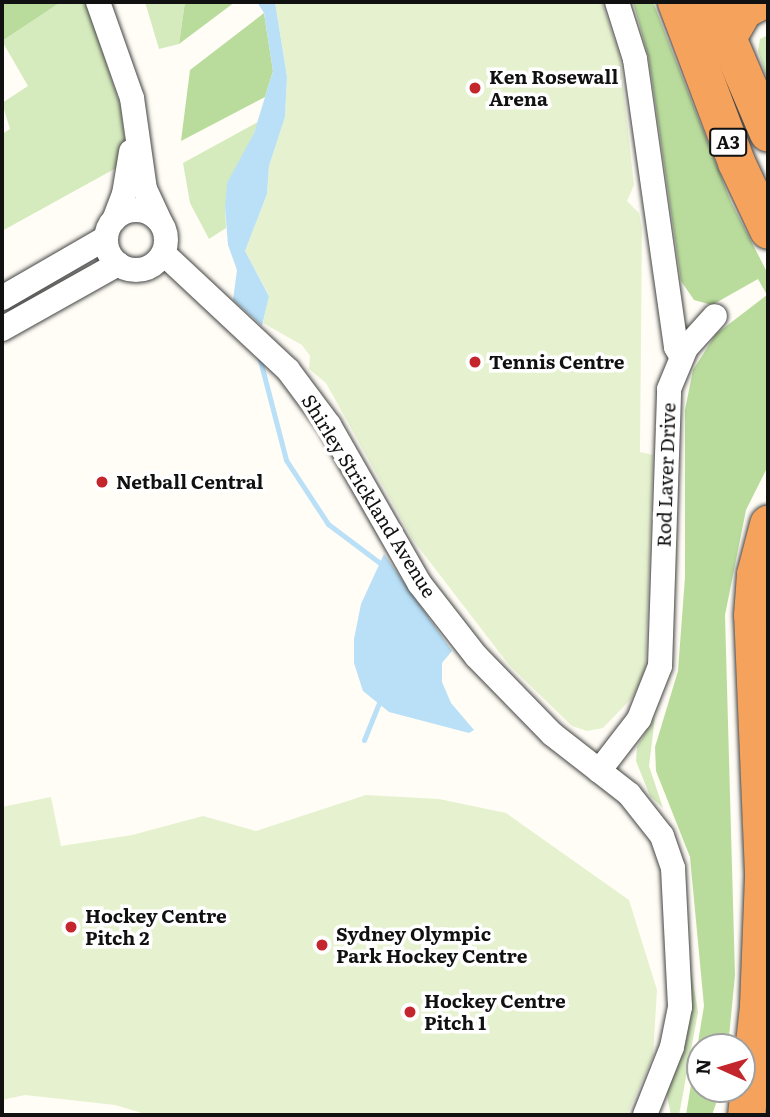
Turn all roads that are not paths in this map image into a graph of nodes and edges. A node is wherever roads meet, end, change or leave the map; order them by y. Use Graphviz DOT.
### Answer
graph roads {
  1 [pos="98,2"];
  2 [pos="617,2"];
  3 [pos="676,2"];
  4 [pos="712,2"];
  5 [pos="758,2"];
  6 [pos="727,38"];
  7 [pos="693,52"];
  8 [pos="746,82"];
  9 [pos="132,99"];
  10 [pos="768,123"];
  11 [pos="768,133"];
  12 [pos="160,221"];
  13 [pos="110,229"];
  14 [pos="768,230"];
  15 [pos="164,254"];
  16 [pos="118,264"];
  17 [pos="61,265"];
  18 [pos="74,288"];
  19 [pos="2,298"];
  20 [pos="715,316"];
  21 [pos="2,329"];
  22 [pos="681,356"];
  23 [pos="768,524"];
  24 [pos="599,771"];
  25 [pos="645,1115"];
  26 [pos="746,1115"];
  1 -- 9 [label="street"];
  2 -- 22 [label="street"];
  3 -- 7 [label="highway, A3"];
  4 -- 6 [label="highway, A3"];
  5 -- 6 [label="highway"];
  6 -- 7 [label="highway"];
  6 -- 8 [label="highway, A3"];
  7 -- 14 [label="highway, A3"];
  8 -- 10 [label="highway"];
  8 -- 11 [label="highway, A3"];
  9 -- 12 [label="street"];
  9 -- 13 [label="street"];
  12 -- 13 [label="street"];
  12 -- 15 [label="street"];
  13 -- 16 [label="street"];
  13 -- 17 [label="street"];
  15 -- 16 [label="street"];
  15 -- 24 [label="street, Shirley Strickland Avenue"];
  16 -- 18 [label="street"];
  17 -- 18 [label="street"];
  17 -- 19 [label="street"];
  18 -- 21 [label="street"];
  20 -- 22 [label="street"];
  22 -- 24 [label="street, Rod Laver Drive"];
  23 -- 26 [label="highway"];
  24 -- 25 [label="street, Shirley Strickland Avenue"];
}
